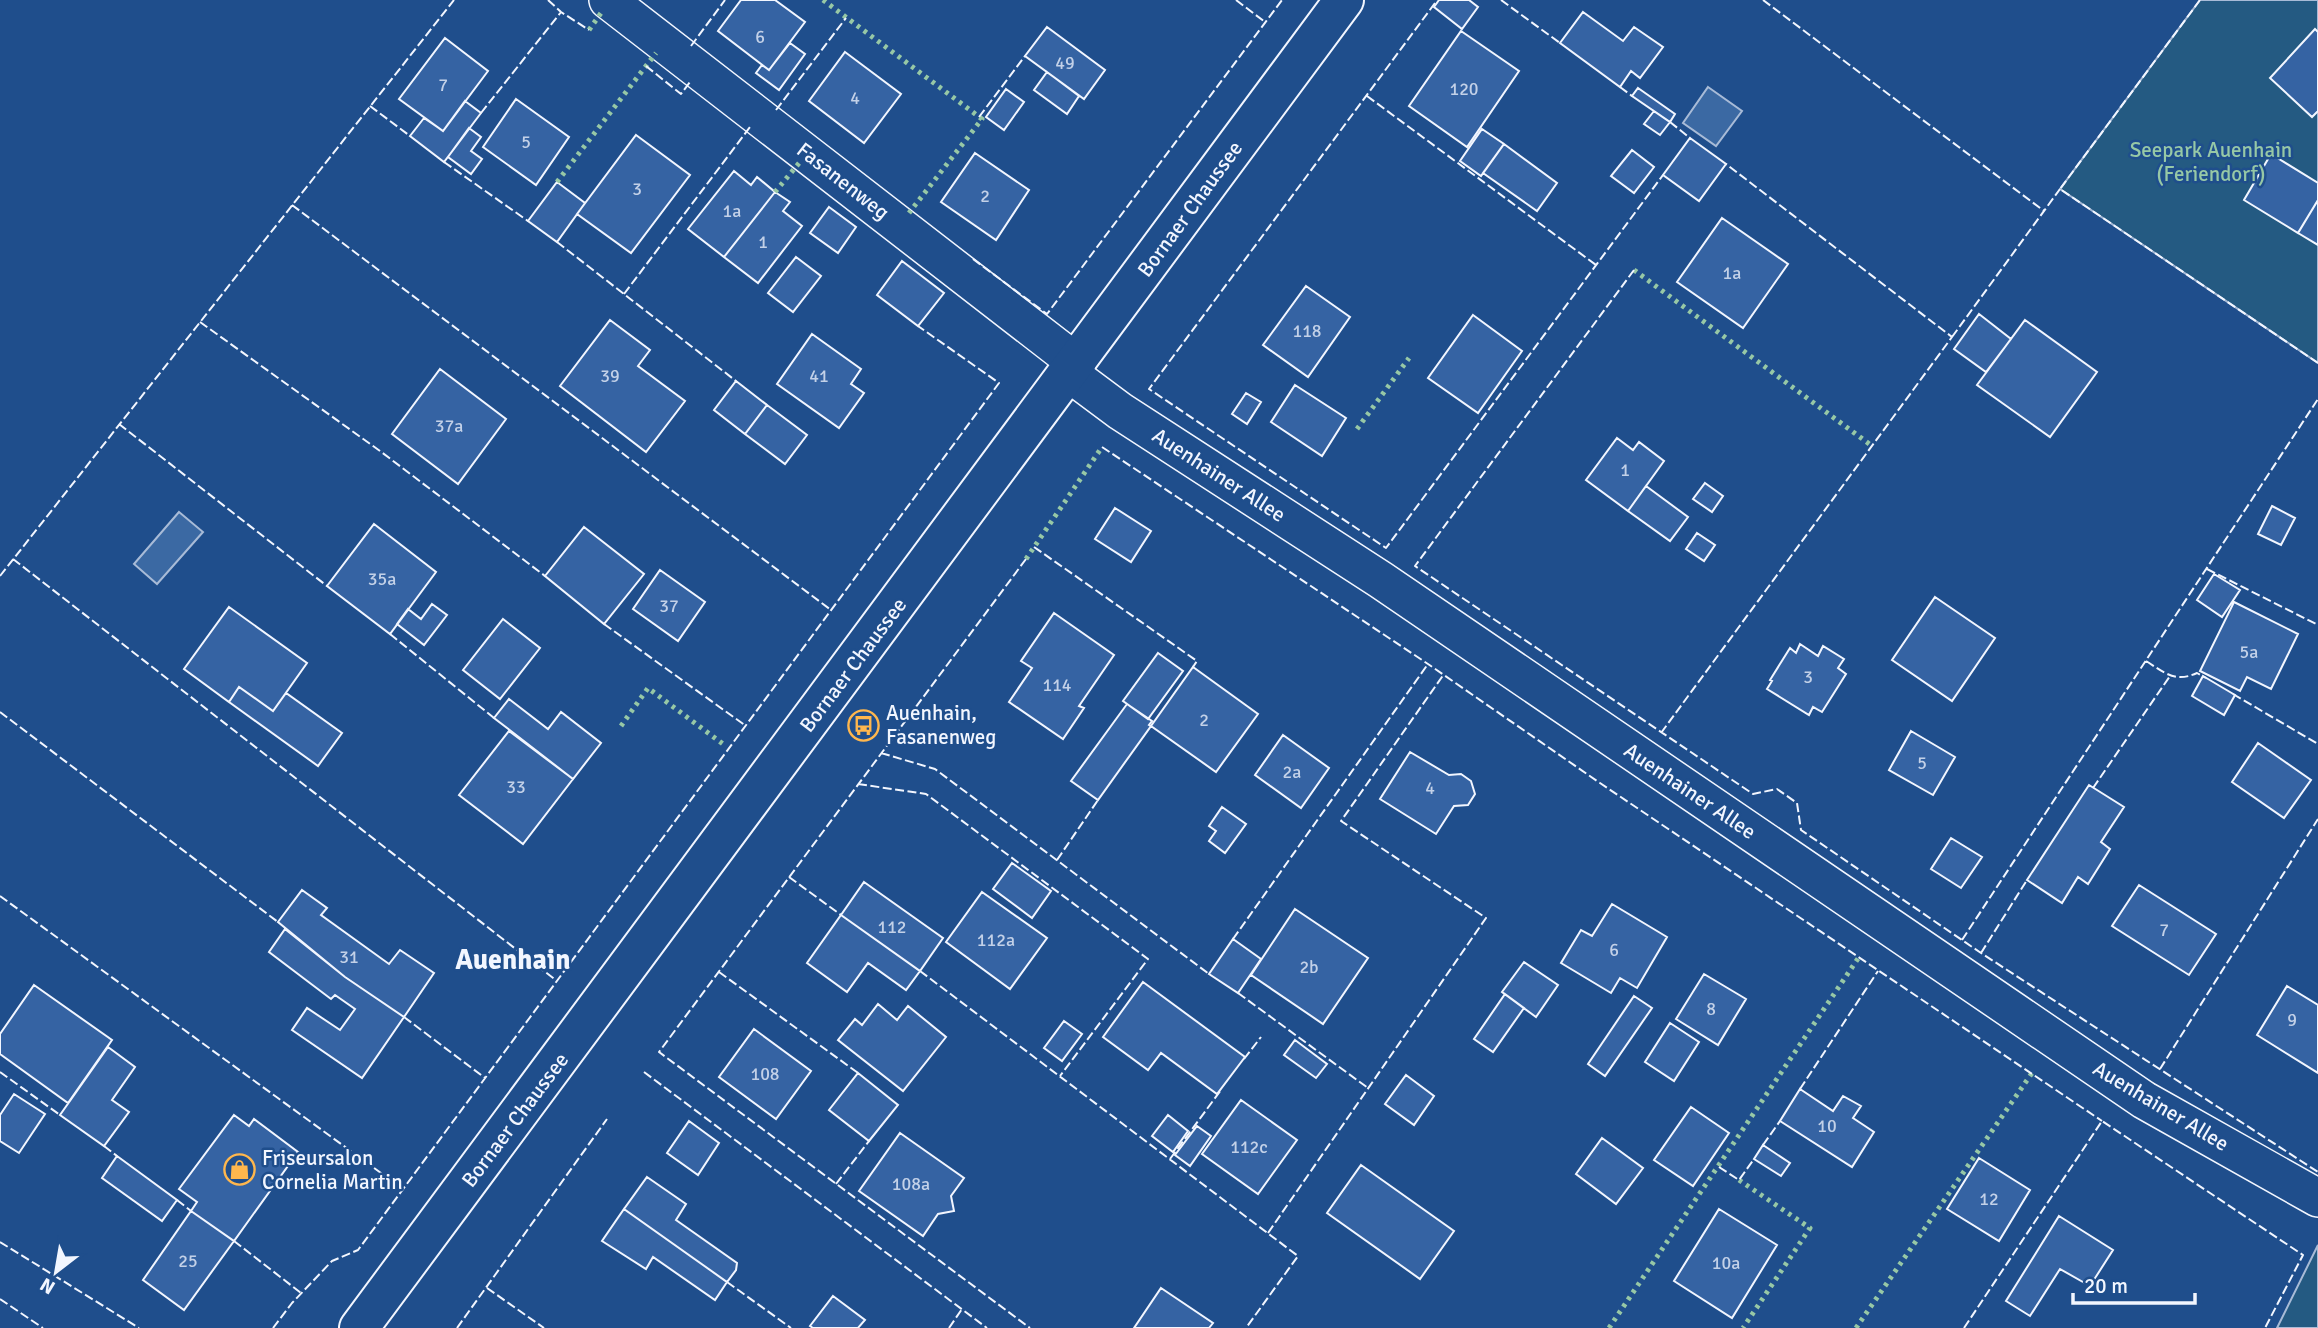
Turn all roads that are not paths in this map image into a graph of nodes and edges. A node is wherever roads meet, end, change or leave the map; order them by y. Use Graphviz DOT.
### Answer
graph roads {
  1 [pos="608,0"];
  2 [pos="1345,0"];
  3 [pos="1073,368"];
  4 [pos="2318,1198"];
  5 [pos="359,1328"];
  1 -- 3 [label="street, Fasanenweg"];
  2 -- 3 [label="street, Bornaer Chaussee"];
  3 -- 4 [label="street, Auenhainer Allee"];
  3 -- 5 [label="street, Bornaer Chaussee"];
}
